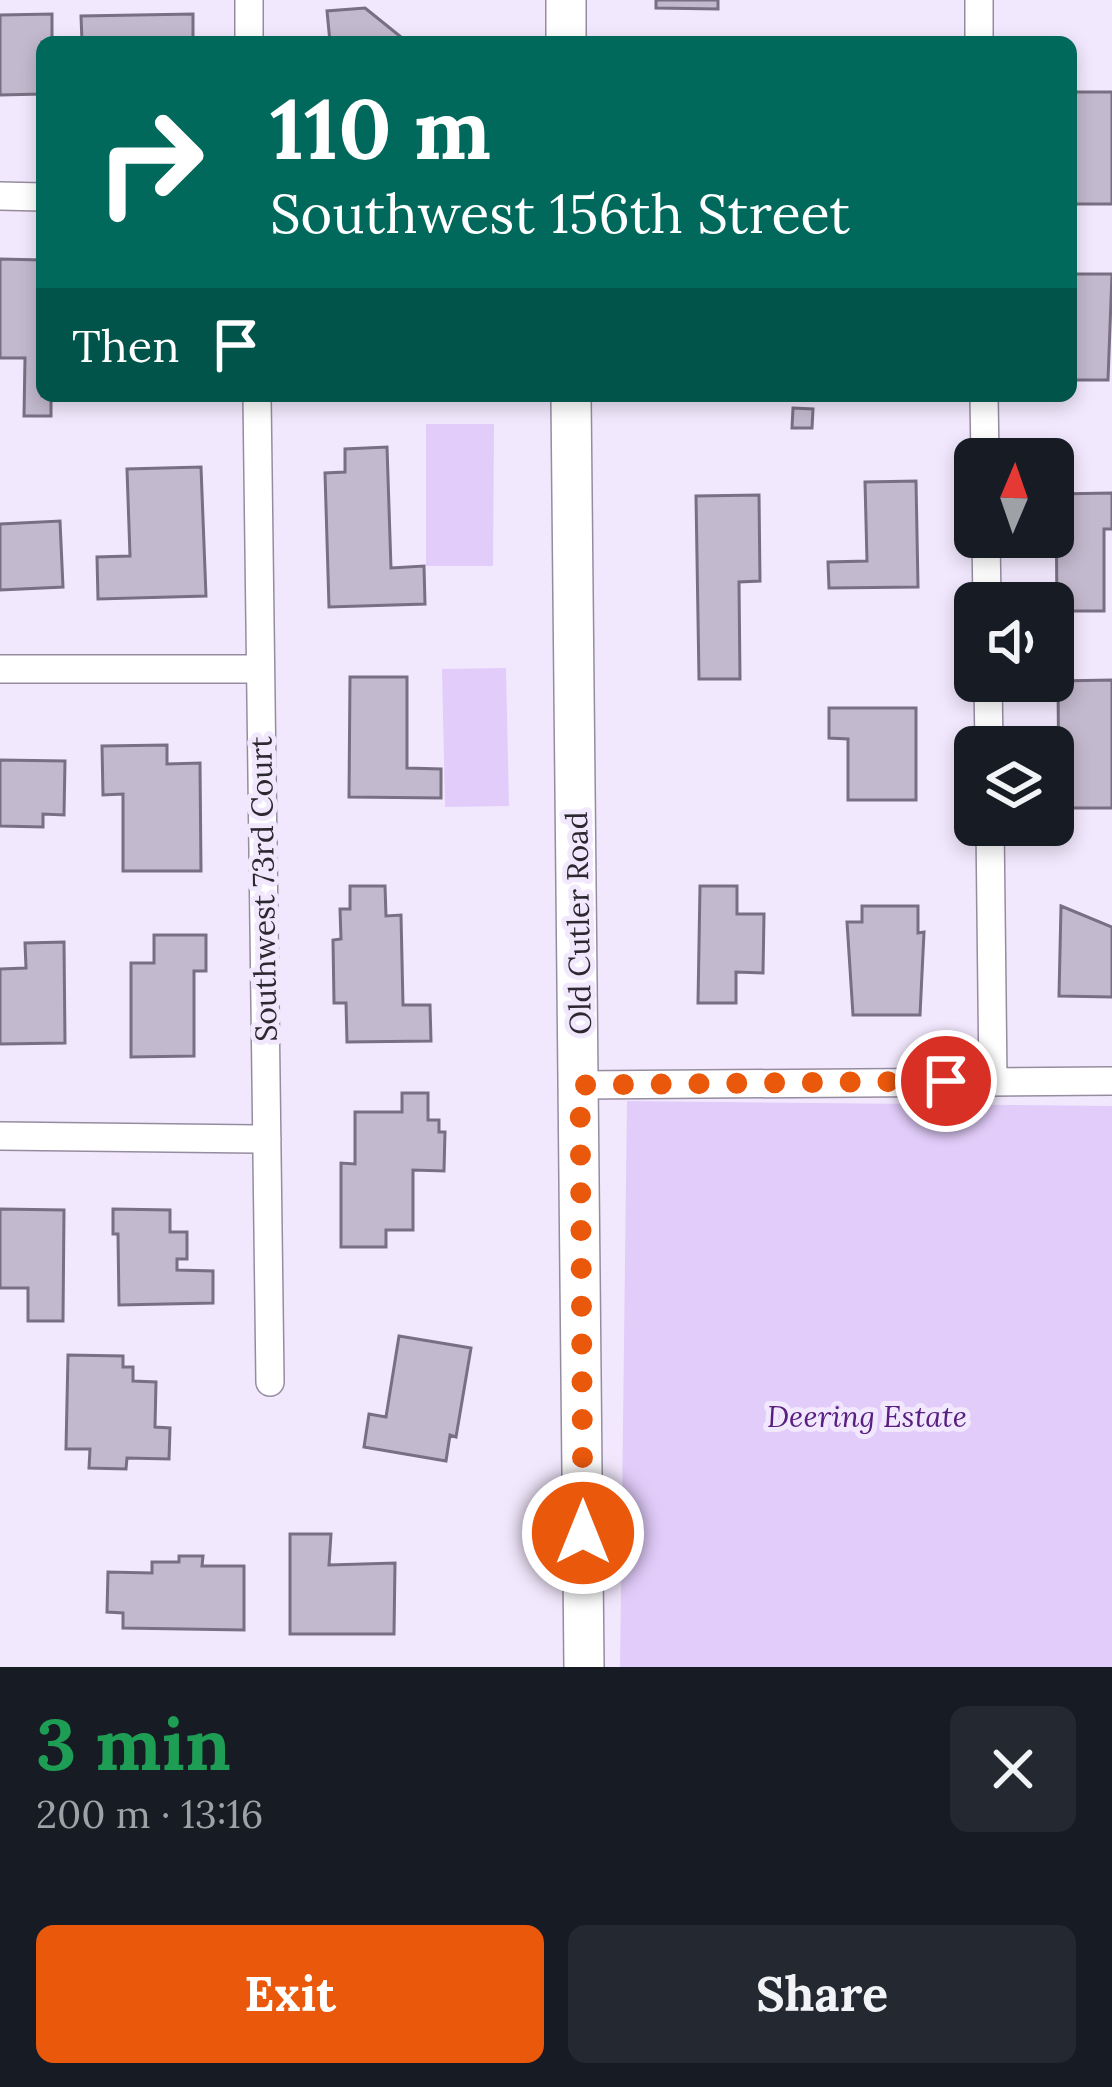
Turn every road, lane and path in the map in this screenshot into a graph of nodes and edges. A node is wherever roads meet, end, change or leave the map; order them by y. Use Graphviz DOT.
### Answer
graph roads {
  1 [pos="249,0"];
  2 [pos="566,0"];
  3 [pos="979,0"];
  4 [pos="249,36"];
  5 [pos="566,36"];
  6 [pos="979,36"];
  7 [pos="0,196"];
  8 [pos="36,197"];
  9 [pos="257,402"];
  10 [pos="571,402"];
  11 [pos="984,402"];
  12 [pos="985,438"];
  13 [pos="0,669"];
  14 [pos="260,669"];
  15 [pos="989,846"];
  16 [pos="993,1081"];
  17 [pos="1112,1081"];
  18 [pos="580,1085"];
  19 [pos="0,1136"];
  20 [pos="267,1139"];
  21 [pos="270,1382"];
  22 [pos="584,1667"];
  1 -- 4 [label="street"];
  2 -- 5 [label="main road"];
  3 -- 6 [label="street"];
  7 -- 8 [label="street"];
  9 -- 14 [label="street, Southwest 73rd Court"];
  10 -- 18 [label="main road, Old Cutler Road"];
  11 -- 12 [label="street"];
  13 -- 14 [label="street"];
  14 -- 20 [label="street, Southwest 73rd Court"];
  15 -- 16 [label="street"];
  16 -- 17 [label="street"];
  16 -- 18 [label="street"];
  18 -- 22 [label="main road, Old Cutler Road"];
  19 -- 20 [label="street"];
  20 -- 21 [label="street, Southwest 73rd Court"];
}
